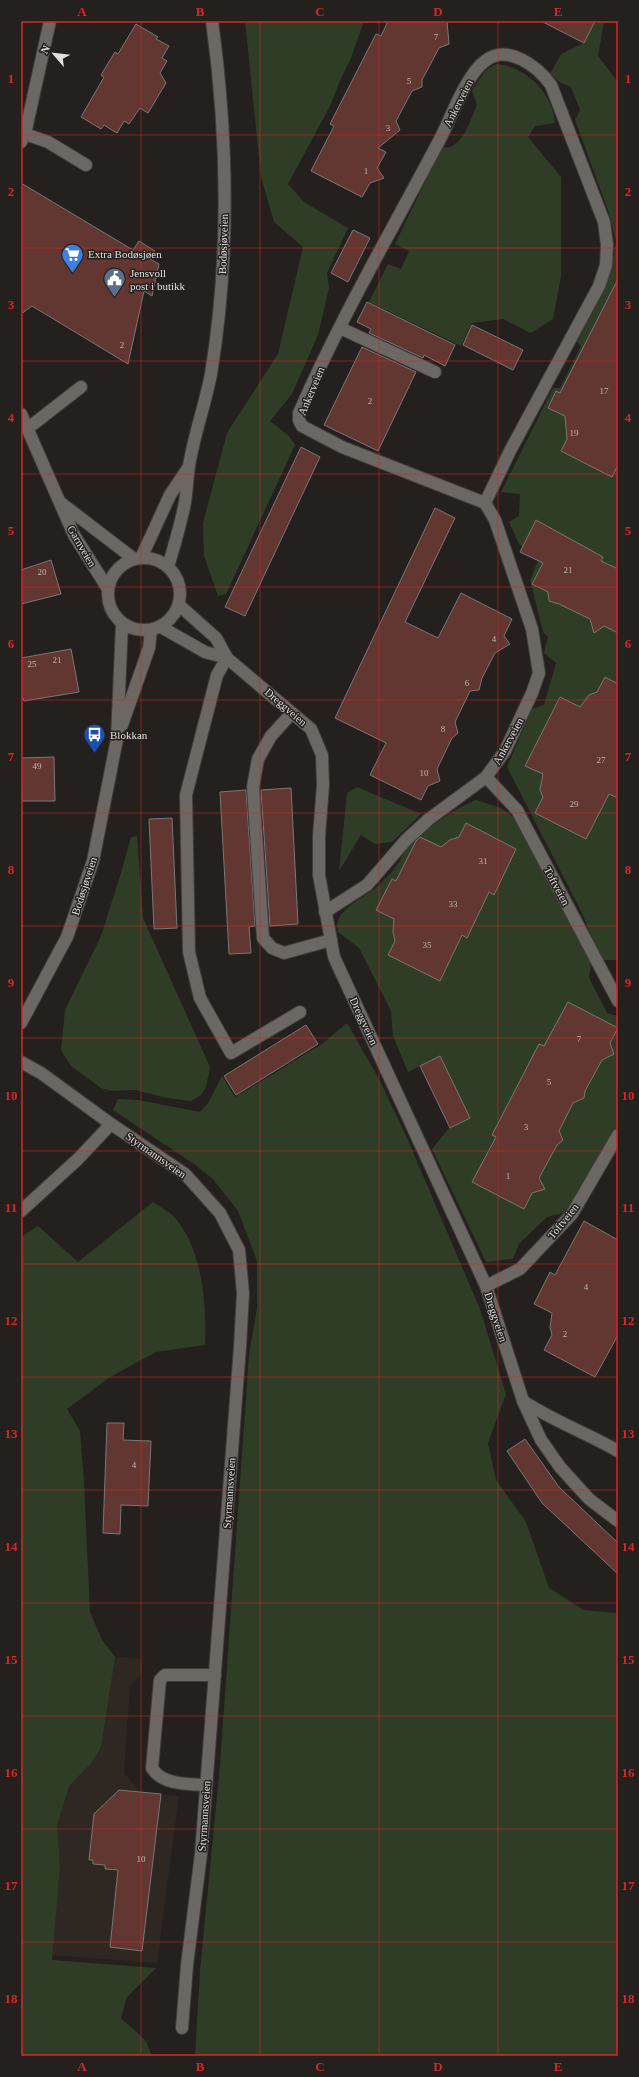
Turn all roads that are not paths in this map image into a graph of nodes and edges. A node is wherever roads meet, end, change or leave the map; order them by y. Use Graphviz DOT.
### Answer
graph roads {
  1 [pos="50,21"];
  2 [pos="212,21"];
  3 [pos="23,138"];
  4 [pos="86,165"];
  5 [pos="340,328"];
  6 [pos="435,372"];
  7 [pos="80,387"];
  8 [pos="21,414"];
  9 [pos="27,429"];
  10 [pos="189,465"];
  11 [pos="58,501"];
  12 [pos="485,503"];
  13 [pos="138,558"];
  14 [pos="168,567"];
  15 [pos="108,589"];
  16 [pos="179,605"];
  17 [pos="122,623"];
  18 [pos="156,628"];
  19 [pos="227,658"];
  20 [pos="292,713"];
  21 [pos="117,739"];
  22 [pos="486,777"];
  23 [pos="325,912"];
  24 [pos="330,940"];
  25 [pos="618,1001"];
  26 [pos="300,1012"];
  27 [pos="21,1023"];
  28 [pos="21,1062"];
  29 [pos="111,1124"];
  30 [pos="618,1135"];
  31 [pos="21,1211"];
  32 [pos="486,1286"];
  33 [pos="523,1401"];
  34 [pos="618,1451"];
  35 [pos="618,1521"];
  36 [pos="215,1675"];
  37 [pos="206,1785"];
  38 [pos="182,2028"];
  1 -- 3 [label="street"];
  2 -- 10 [label="street, Bodøsjøveien"];
  3 -- 4 [label="street"];
  5 -- 6 [label="street"];
  5 -- 12 [label="street, Ankerveien"];
  5 -- 12 [label="street, Ankerveien"];
  7 -- 9 [label="street"];
  8 -- 9 [label="street, Garnveien"];
  9 -- 11 [label="street, Garnveien"];
  10 -- 13 [label="street, Bodøsjøveien"];
  10 -- 14 [label="street, Bodøsjøveien"];
  11 -- 13 [label="street, Garnveien"];
  11 -- 15 [label="street, Garnveien"];
  12 -- 22 [label="street, Ankerveien"];
  13 -- 14 [label="street"];
  13 -- 15 [label="street"];
  14 -- 16 [label="street"];
  15 -- 17 [label="street"];
  16 -- 18 [label="street"];
  16 -- 19 [label="street, Dreggveien"];
  17 -- 18 [label="street"];
  17 -- 21 [label="street, Bodøsjøveien"];
  18 -- 19 [label="street, Dreggveien"];
  18 -- 21 [label="street, Bodøsjøveien"];
  19 -- 20 [label="street, Dreggveien"];
  19 -- 26 [label="street"];
  20 -- 23 [label="street, Dreggveien"];
  20 -- 24 [label="street"];
  21 -- 27 [label="street, Bodøsjøveien"];
  22 -- 23 [label="street, Ankerveien"];
  22 -- 25 [label="street, Toftveien"];
  23 -- 24 [label="street, Dreggveien"];
  24 -- 32 [label="street, Dreggveien"];
  28 -- 29 [label="street, Styrmannsveien"];
  29 -- 31 [label="street"];
  29 -- 36 [label="street, Styrmannsveien"];
  30 -- 32 [label="street, Toftveien"];
  32 -- 33 [label="street, Dreggveien"];
  33 -- 34 [label="street"];
  33 -- 35 [label="street, Dreggveien"];
  36 -- 37 [label="street, Styrmannsveien"];
  36 -- 37 [label="street"];
  37 -- 38 [label="street, Styrmannsveien"];
}
